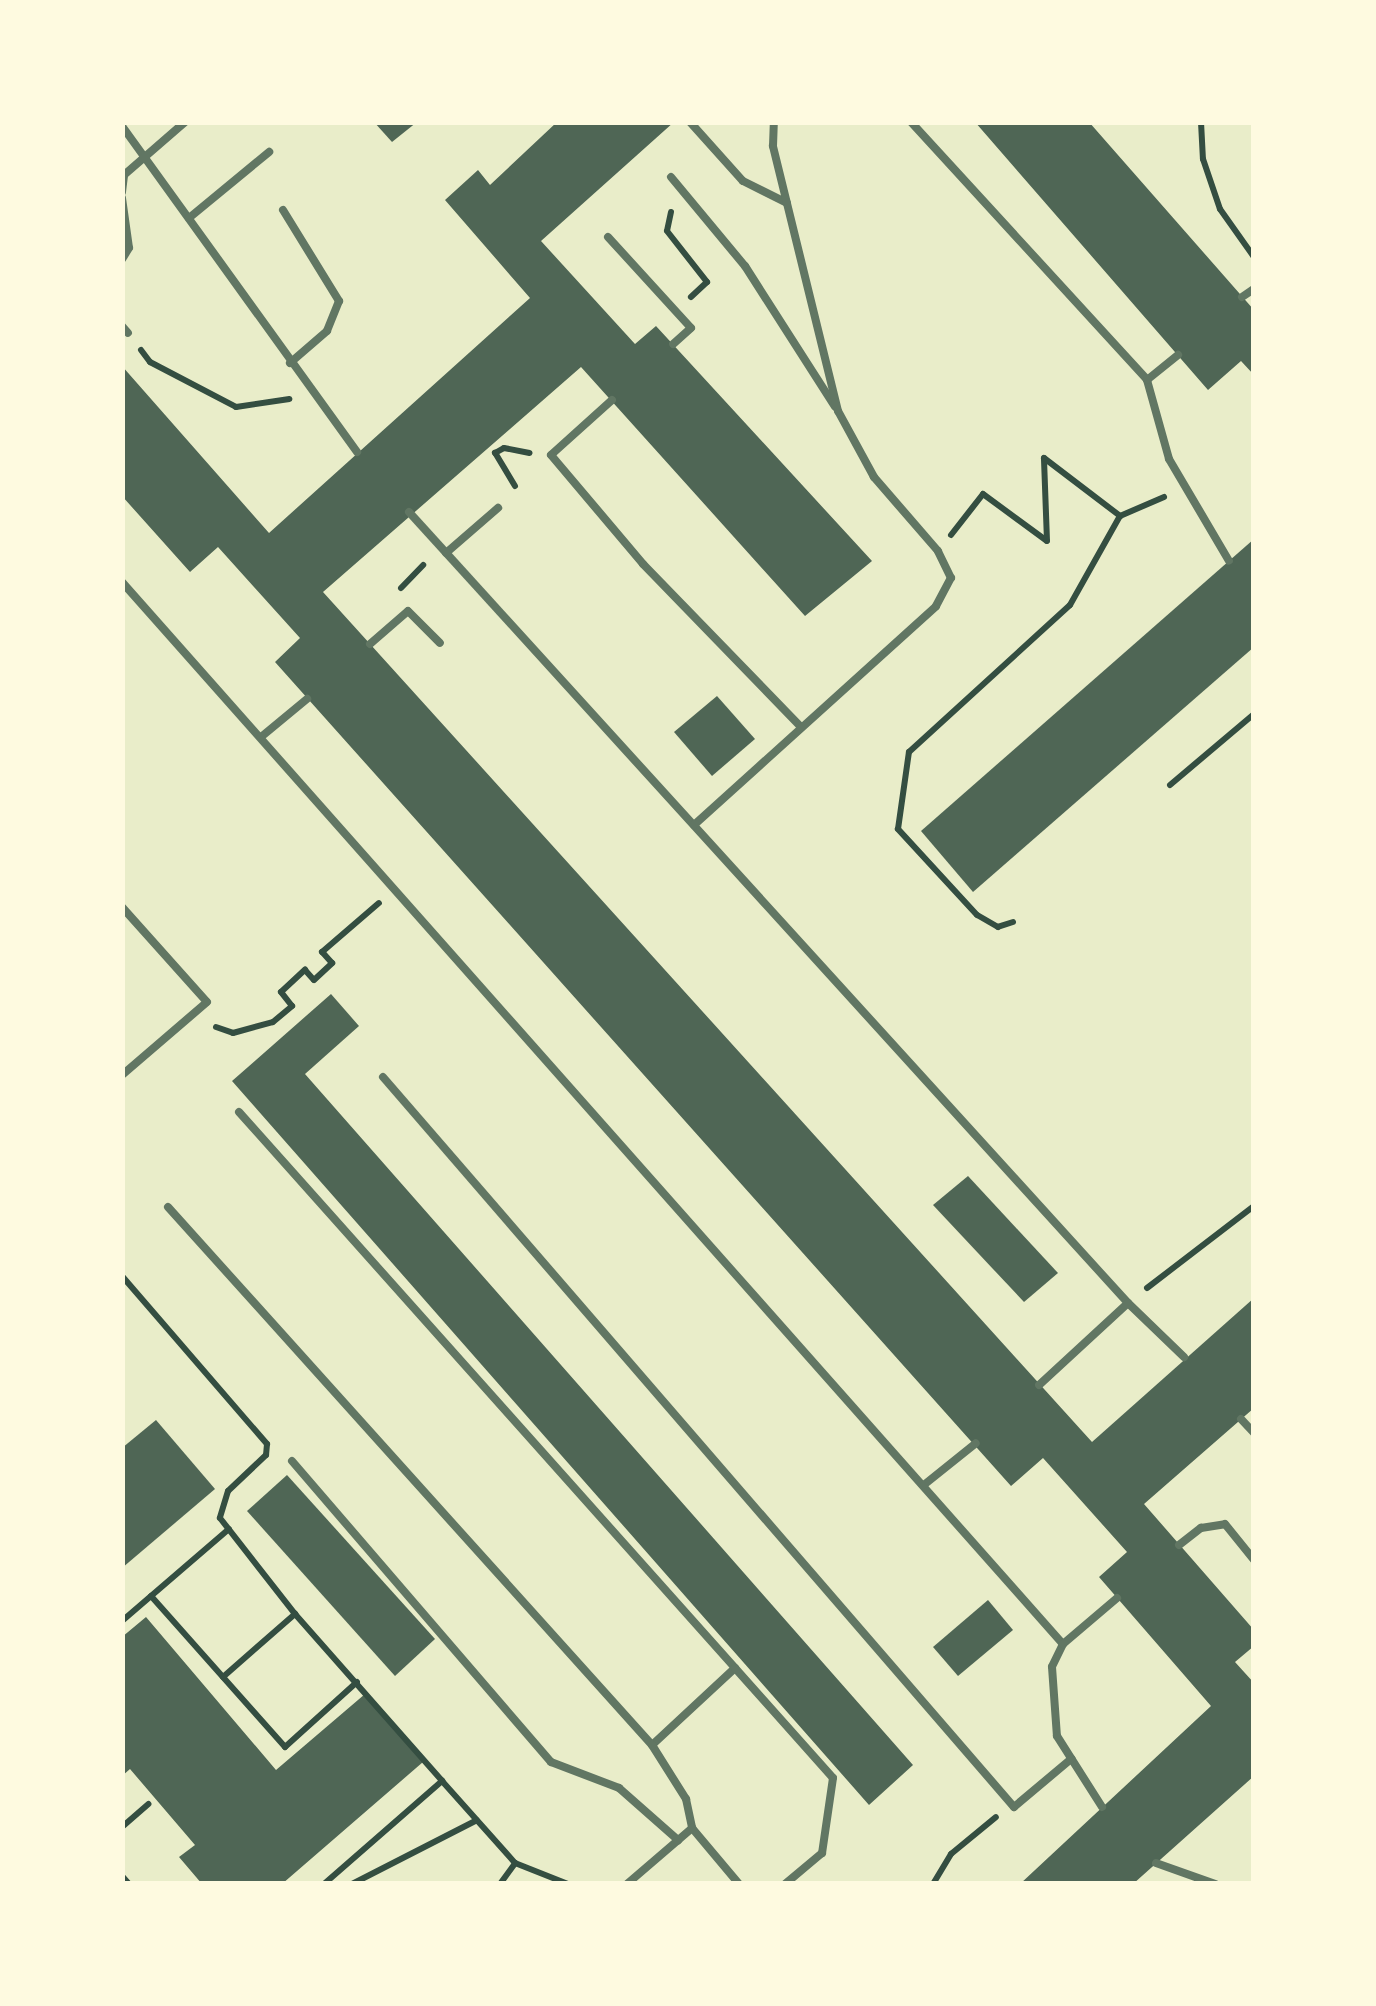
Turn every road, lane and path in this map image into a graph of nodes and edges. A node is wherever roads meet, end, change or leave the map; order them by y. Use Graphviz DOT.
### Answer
graph roads {
  1 [pos="184,122"];
  2 [pos="690,122"];
  3 [pos="774,122"];
  4 [pos="912,122"];
  5 [pos="1202,122"];
  6 [pos="122,126"];
  7 [pos="269,152"];
  8 [pos="146,156"];
  9 [pos="671,176"];
  10 [pos="122,195"];
  11 [pos="787,204"];
  12 [pos="283,210"];
  13 [pos="189,218"];
  14 [pos="608,237"];
  15 [pos="673,237"];
  16 [pos="1254,257"];
  17 [pos="122,258"];
  18 [pos="699,266"];
  19 [pos="1254,288"];
  20 [pos="1242,298"];
  21 [pos="673,344"];
  22 [pos="1178,355"];
  23 [pos="150,362"];
  24 [pos="290,363"];
  25 [pos="1146,380"];
  26 [pos="309,390"];
  27 [pos="612,400"];
  28 [pos="838,411"];
  29 [pos="357,452"];
  30 [pos="551,455"];
  31 [pos="500,470"];
  32 [pos="1184,488"];
  33 [pos="498,508"];
  34 [pos="409,512"];
  35 [pos="1120,516"];
  36 [pos="938,551"];
  37 [pos="446,552"];
  38 [pos="430,559"];
  39 [pos="1229,560"];
  40 [pos="408,577"];
  41 [pos="122,582"];
  42 [pos="440,643"];
  43 [pos="370,644"];
  44 [pos="307,699"];
  45 [pos="1254,714"];
  46 [pos="801,727"];
  47 [pos="261,737"];
  48 [pos="1170,785"];
  49 [pos="694,826"];
  50 [pos="122,908"];
  51 [pos="370,910"];
  52 [pos="1013,922"];
  53 [pos="196,1013"];
  54 [pos="122,1075"];
  55 [pos="383,1077"];
  56 [pos="240,1112"];
  57 [pos="1254,1206"];
  58 [pos="168,1207"];
  59 [pos="122,1276"];
  60 [pos="1128,1302"];
  61 [pos="1184,1357"];
  62 [pos="1039,1385"];
  63 [pos="1241,1419"];
  64 [pos="1254,1433"];
  65 [pos="976,1443"];
  66 [pos="292,1461"];
  67 [pos="925,1484"];
  68 [pos="229,1529"];
  69 [pos="1179,1544"];
  70 [pos="1254,1560"];
  71 [pos="152,1596"];
  72 [pos="1117,1598"];
  73 [pos="295,1614"];
  74 [pos="122,1622"];
  75 [pos="1062,1644"];
  76 [pos="735,1668"];
  77 [pos="224,1677"];
  78 [pos="357,1682"];
  79 [pos="652,1744"];
  80 [pos="1070,1759"];
  81 [pos="442,1781"];
  82 [pos="148,1804"];
  83 [pos="1014,1806"];
  84 [pos="1102,1807"];
  85 [pos="477,1820"];
  86 [pos="122,1826"];
  87 [pos="692,1828"];
  88 [pos="678,1840"];
  89 [pos="515,1863"];
  90 [pos="1156,1863"];
  91 [pos="122,1876"];
  92 [pos="932,1882"];
  93 [pos="129,1884"];
  94 [pos="324,1884"];
  95 [pos="352,1884"];
  96 [pos="500,1884"];
  97 [pos="568,1884"];
  98 [pos="627,1884"];
  99 [pos="739,1884"];
  100 [pos="784,1884"];
  101 [pos="1215,1884"];
  1 -- 8 [label="lane"];
  2 -- 11 [label="lane"];
  3 -- 11 [label="lane"];
  4 -- 25 [label="lane"];
  5 -- 16 [label="path"];
  6 -- 8 [label="lane"];
  7 -- 13 [label="lane"];
  8 -- 10 [label="lane"];
  8 -- 13 [label="lane"];
  9 -- 28 [label="lane"];
  10 -- 17 [label="lane"];
  11 -- 28 [label="lane"];
  12 -- 24 [label="lane"];
  13 -- 24 [label="lane"];
  14 -- 21 [label="lane"];
  15 -- 18 [label="path"];
  19 -- 20 [label="lane"];
  22 -- 25 [label="lane"];
  23 -- 26 [label="path"];
  24 -- 26 [label="lane"];
  25 -- 32 [label="lane"];
  26 -- 29 [label="lane"];
  27 -- 30 [label="lane"];
  28 -- 36 [label="lane"];
  30 -- 31 [label="path"];
  30 -- 46 [label="lane"];
  32 -- 35 [label="path"];
  32 -- 39 [label="lane"];
  33 -- 37 [label="lane"];
  34 -- 37 [label="lane"];
  35 -- 36 [label="path"];
  35 -- 52 [label="path"];
  36 -- 46 [label="lane"];
  37 -- 49 [label="lane"];
  38 -- 40 [label="path"];
  41 -- 47 [label="lane"];
  42 -- 43 [label="lane"];
  44 -- 47 [label="lane"];
  45 -- 48 [label="path"];
  46 -- 49 [label="lane"];
  47 -- 67 [label="lane"];
  49 -- 60 [label="lane"];
  50 -- 53 [label="lane"];
  51 -- 53 [label="path"];
  53 -- 54 [label="lane"];
  55 -- 83 [label="lane"];
  56 -- 76 [label="lane"];
  57 -- 60 [label="path"];
  58 -- 79 [label="lane"];
  59 -- 68 [label="path"];
  60 -- 61 [label="lane"];
  60 -- 62 [label="lane"];
  63 -- 64 [label="lane"];
  65 -- 67 [label="lane"];
  66 -- 88 [label="lane"];
  67 -- 75 [label="lane"];
  68 -- 71 [label="path"];
  68 -- 73 [label="path"];
  69 -- 70 [label="lane"];
  71 -- 74 [label="path"];
  71 -- 77 [label="path"];
  72 -- 75 [label="lane"];
  73 -- 77 [label="path"];
  73 -- 78 [label="path"];
  75 -- 80 [label="lane"];
  76 -- 79 [label="lane"];
  76 -- 100 [label="lane"];
  77 -- 78 [label="path"];
  78 -- 81 [label="path"];
  79 -- 87 [label="lane"];
  80 -- 83 [label="lane"];
  80 -- 84 [label="lane"];
  81 -- 85 [label="path"];
  81 -- 94 [label="path"];
  82 -- 86 [label="path"];
  83 -- 92 [label="path"];
  85 -- 89 [label="path"];
  85 -- 95 [label="path"];
  87 -- 88 [label="lane"];
  87 -- 99 [label="lane"];
  88 -- 98 [label="lane"];
  89 -- 96 [label="path"];
  89 -- 97 [label="path"];
  90 -- 101 [label="lane"];
  91 -- 93 [label="path"];
}
